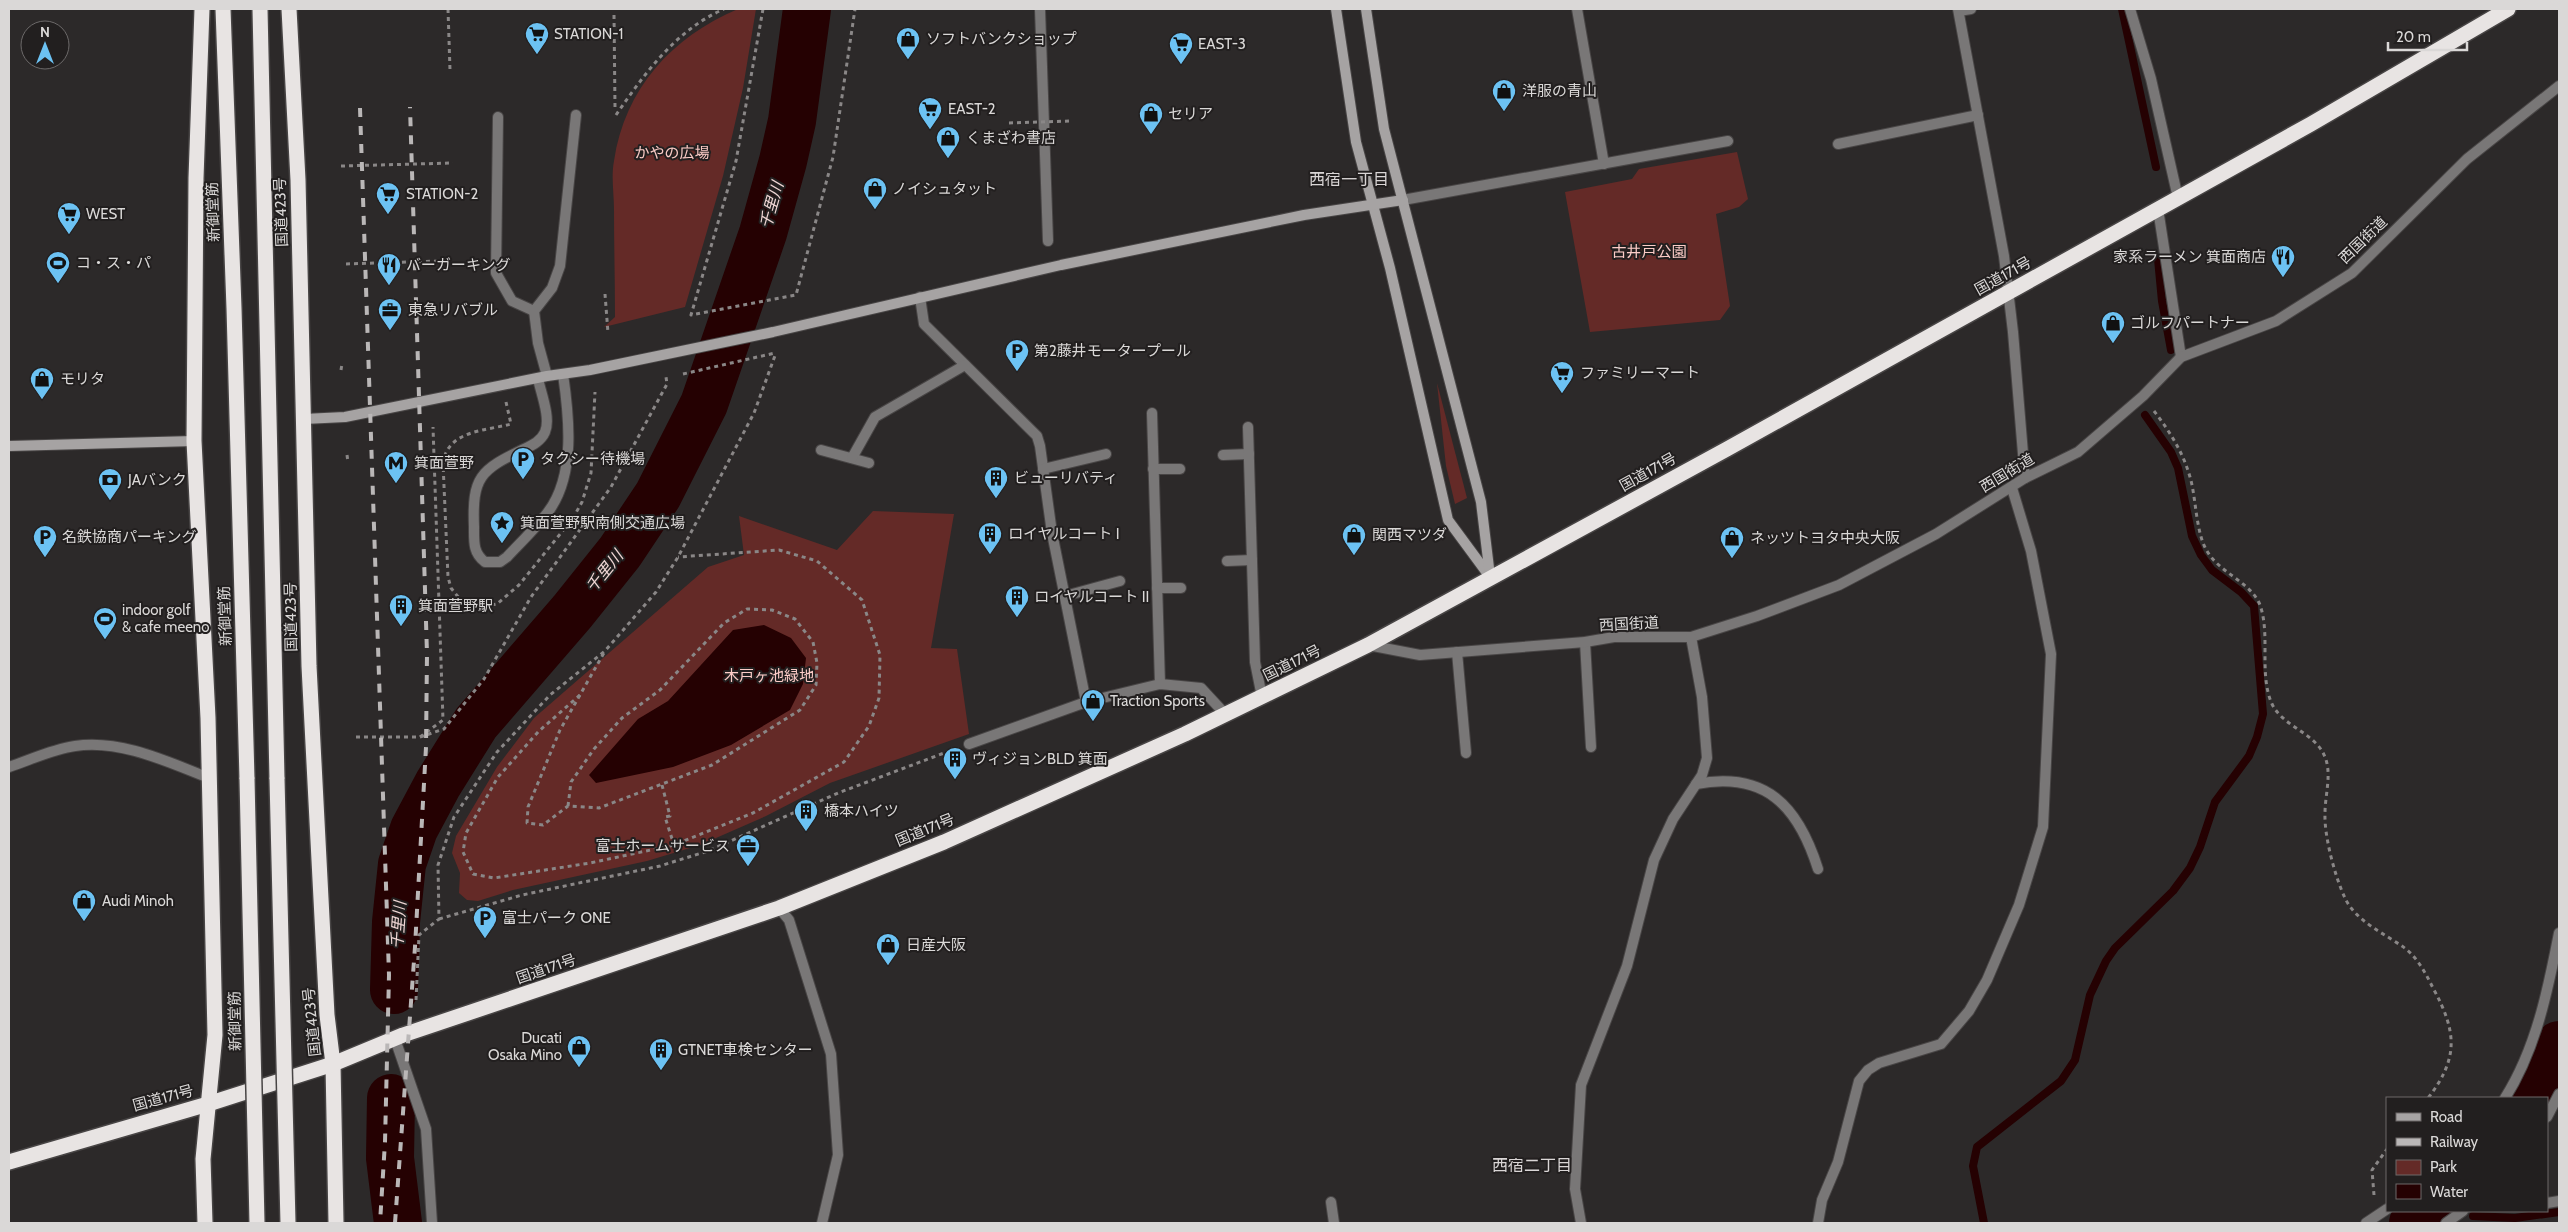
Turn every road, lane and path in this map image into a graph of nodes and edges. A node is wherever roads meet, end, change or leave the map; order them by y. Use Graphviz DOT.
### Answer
graph roads {
  1 [pos="202,9"];
  2 [pos="223,9"];
  3 [pos="260,9"];
  4 [pos="289,9"];
  5 [pos="448,9"];
  6 [pos="724,9"];
  7 [pos="762,9"];
  8 [pos="855,9"];
  9 [pos="1040,9"];
  10 [pos="1336,9"];
  11 [pos="1366,9"];
  12 [pos="1577,9"];
  13 [pos="1971,9"];
  14 [pos="2130,9"];
  15 [pos="2508,9"];
  16 [pos="1959,10"];
  17 [pos="614,15"];
  18 [pos="450,70"];
  19 [pos="2559,86"];
  20 [pos="615,107"];
  21 [pos="576,114"];
  22 [pos="616,115"];
  23 [pos="1978,115"];
  24 [pos="498,117"];
  25 [pos="1072,121"];
  26 [pos="1009,123"];
  27 [pos="1728,140"];
  28 [pos="1838,144"];
  29 [pos="453,163"];
  30 [pos="1604,164"];
  31 [pos="341,166"];
  32 [pos="2178,198"];
  33 [pos="1403,200"];
  34 [pos="1373,204"];
  35 [pos="2158,209"];
  36 [pos="1048,241"];
  37 [pos="440,261"];
  38 [pos="346,264"];
  39 [pos="2009,293"];
  40 [pos="605,294"];
  41 [pos="920,297"];
  42 [pos="534,311"];
  43 [pos="608,333"];
  44 [pos="2181,358"];
  45 [pos="342,364"];
  46 [pos="965,365"];
  47 [pos="341,370"];
  48 [pos="563,374"];
  49 [pos="683,374"];
  50 [pos="542,377"];
  51 [pos="666,377"];
  52 [pos="595,392"];
  53 [pos="2143,396"];
  54 [pos="506,402"];
  55 [pos="1152,413"];
  56 [pos="304,420"];
  57 [pos="433,427"];
  58 [pos="1248,427"];
  59 [pos="194,441"];
  60 [pos="9,446"];
  61 [pos="821,450"];
  62 [pos="1106,454"];
  63 [pos="1249,454"];
  64 [pos="347,455"];
  65 [pos="1223,455"];
  66 [pos="852,458"];
  67 [pos="348,462"];
  68 [pos="868,463"];
  69 [pos="1180,468"];
  70 [pos="1044,469"];
  71 [pos="1153,469"];
  72 [pos="2025,478"];
  73 [pos="2012,488"];
  74 [pos="678,557"];
  75 [pos="1252,560"];
  76 [pos="1227,561"];
  77 [pos="1490,577"];
  78 [pos="1120,581"];
  79 [pos="1157,588"];
  80 [pos="1181,588"];
  81 [pos="1065,596"];
  82 [pos="1690,637"];
  83 [pos="1585,642"];
  84 [pos="1368,645"];
  85 [pos="605,651"];
  86 [pos="1457,652"];
  87 [pos="1160,684"];
  88 [pos="580,695"];
  89 [pos="1262,697"];
  90 [pos="1086,702"];
  91 [pos="1226,715"];
  92 [pos="356,737"];
  93 [pos="420,737"];
  94 [pos="969,744"];
  95 [pos="1591,747"];
  96 [pos="1466,753"];
  97 [pos="9,767"];
  98 [pos="209,778"];
  99 [pos="1696,784"];
  100 [pos="662,785"];
  101 [pos="568,806"];
  102 [pos="674,845"];
  103 [pos="1818,869"];
  104 [pos="780,908"];
  105 [pos="439,919"];
  106 [pos="2559,933"];
  107 [pos="416,1000"];
  108 [pos="395,1039"];
  109 [pos="334,1064"];
  110 [pos="2559,1094"];
  111 [pos="2429,1097"];
  112 [pos="2506,1097"];
  113 [pos="208,1104"];
  114 [pos="2548,1115"];
  115 [pos="2386,1149"];
  116 [pos="9,1162"];
  117 [pos="1331,1202"];
  118 [pos="2386,1210"];
  119 [pos="2462,1212"];
  120 [pos="2371,1221"];
  121 [pos="205,1223"];
  122 [pos="257,1223"];
  123 [pos="288,1223"];
  124 [pos="336,1223"];
  125 [pos="432,1223"];
  126 [pos="822,1223"];
  127 [pos="1334,1223"];
  128 [pos="1581,1223"];
  129 [pos="1818,1223"];
  130 [pos="2446,1223"];
  1 -- 59 [label="highway"];
  2 -- 122 [label="highway, 新御堂筋, bridge"];
  3 -- 123 [label="highway, bridge"];
  4 -- 56 [label="highway, 国道423号"];
  5 -- 18 [label="path"];
  6 -- 22 [label="path"];
  7 -- 8 [label="path"];
  9 -- 36 [label="street"];
  10 -- 34 [label="street"];
  11 -- 33 [label="street"];
  12 -- 30 [label="street"];
  13 -- 16 [label="street"];
  14 -- 32 [label="street"];
  15 -- 32 [label="highway, 国道171号"];
  16 -- 23 [label="street"];
  17 -- 20 [label="path"];
  19 -- 44 [label="street, 西国街道"];
  21 -- 42 [label="street"];
  23 -- 28 [label="street"];
  23 -- 39 [label="street"];
  24 -- 42 [label="street"];
  25 -- 26 [label="path, bridge"];
  27 -- 30 [label="street"];
  29 -- 31 [label="path"];
  30 -- 33 [label="street"];
  32 -- 35 [label="highway, 国道171号"];
  33 -- 34 [label="street"];
  33 -- 77 [label="street"];
  34 -- 41 [label="street"];
  34 -- 77 [label="street"];
  35 -- 39 [label="highway, 国道171号"];
  35 -- 44 [label="street"];
  37 -- 38 [label="path"];
  39 -- 72 [label="street"];
  39 -- 77 [label="highway, 国道171号"];
  40 -- 43 [label="path"];
  41 -- 46 [label="street"];
  41 -- 48 [label="street"];
  42 -- 50 [label="street"];
  44 -- 53 [label="street, 西国街道"];
  45 -- 47 [label="path"];
  46 -- 66 [label="street"];
  46 -- 70 [label="street"];
  48 -- 50 [label="street"];
  48 -- 50 [label="street"];
  49 -- 74 [label="path"];
  50 -- 56 [label="street"];
  51 -- 93 [label="path"];
  52 -- 54 [label="path"];
  53 -- 72 [label="street, 西国街道"];
  53 -- 111 [label="path"];
  55 -- 71 [label="street"];
  56 -- 109 [label="highway, 国道423号"];
  57 -- 93 [label="path"];
  58 -- 63 [label="street"];
  59 -- 60 [label="street"];
  59 -- 98 [label="highway"];
  61 -- 66 [label="street"];
  62 -- 70 [label="street"];
  63 -- 65 [label="street"];
  63 -- 75 [label="street"];
  64 -- 67 [label="path"];
  66 -- 68 [label="street"];
  69 -- 71 [label="street"];
  70 -- 81 [label="street"];
  71 -- 79 [label="street"];
  72 -- 73 [label="street, 西国街道"];
  73 -- 82 [label="street, 西国街道"];
  73 -- 129 [label="street"];
  74 -- 85 [label="path"];
  74 -- 102 [label="path"];
  75 -- 76 [label="street"];
  75 -- 89 [label="street"];
  77 -- 84 [label="highway, 国道171号"];
  78 -- 81 [label="street"];
  79 -- 80 [label="street"];
  79 -- 87 [label="street"];
  81 -- 90 [label="street"];
  82 -- 83 [label="street, 西国街道"];
  82 -- 99 [label="street"];
  83 -- 86 [label="street, 西国街道"];
  83 -- 95 [label="street"];
  84 -- 86 [label="street, 西国街道"];
  84 -- 89 [label="highway, 国道171号"];
  85 -- 88 [label="path"];
  85 -- 105 [label="path"];
  86 -- 96 [label="street"];
  87 -- 90 [label="street"];
  87 -- 91 [label="street"];
  88 -- 101 [label="path"];
  88 -- 102 [label="path"];
  89 -- 91 [label="highway, 国道171号"];
  90 -- 94 [label="street"];
  91 -- 104 [label="highway, 国道171号"];
  92 -- 93 [label="path"];
  94 -- 105 [label="path"];
  97 -- 98 [label="street"];
  98 -- 113 [label="highway"];
  99 -- 103 [label="street"];
  99 -- 128 [label="street"];
  100 -- 101 [label="path"];
  100 -- 101 [label="path"];
  100 -- 102 [label="path"];
  104 -- 108 [label="highway, 国道171号"];
  104 -- 126 [label="street"];
  105 -- 107 [label="path"];
  106 -- 112 [label="street"];
  108 -- 109 [label="highway, 国道171号"];
  108 -- 125 [label="street"];
  109 -- 113 [label="highway, 国道171号"];
  109 -- 124 [label="highway, 国道423号"];
  110 -- 114 [label="street"];
  113 -- 116 [label="highway, 国道171号"];
  113 -- 121 [label="highway"];
  115 -- 120 [label="path"];
  117 -- 127 [label="street"];
  118 -- 120 [label="street"];
  119 -- 130 [label="street"];
}
